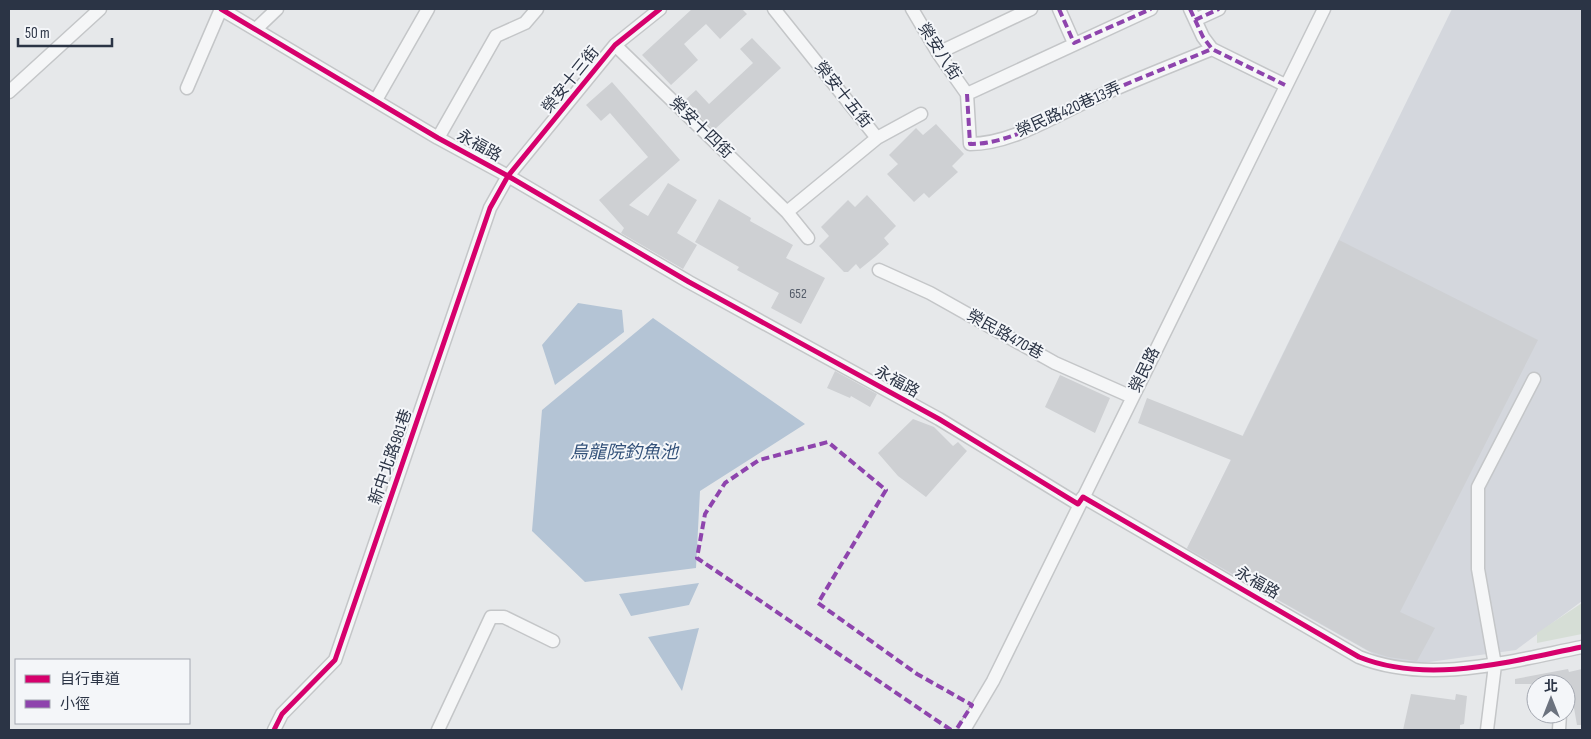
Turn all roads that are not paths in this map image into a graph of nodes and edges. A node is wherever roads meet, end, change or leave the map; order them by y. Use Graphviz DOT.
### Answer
graph roads {
  1 [pos="100,9"];
  2 [pos="221,9"];
  3 [pos="277,9"];
  4 [pos="428,9"];
  5 [pos="537,9"];
  6 [pos="660,9"];
  7 [pos="774,9"];
  8 [pos="912,9"];
  9 [pos="1031,9"];
  10 [pos="1059,9"];
  11 [pos="1151,9"];
  12 [pos="1220,9"];
  13 [pos="1324,9"];
  14 [pos="1192,14"];
  15 [pos="256,29"];
  16 [pos="1074,43"];
  17 [pos="616,45"];
  18 [pos="1212,50"];
  19 [pos="938,53"];
  20 [pos="1285,85"];
  21 [pos="187,88"];
  22 [pos="9,92"];
  23 [pos="967,94"];
  24 [pos="376,100"];
  25 [pos="921,114"];
  26 [pos="438,138"];
  27 [pos="877,138"];
  28 [pos="508,176"];
  29 [pos="787,212"];
  30 [pos="808,238"];
  31 [pos="880,270"];
  32 [pos="1534,379"];
  33 [pos="1132,397"];
  34 [pos="1083,497"];
  35 [pos="552,641"];
  36 [pos="1582,647"];
  37 [pos="1495,665"];
  38 [pos="274,730"];
  39 [pos="438,730"];
  40 [pos="964,730"];
  41 [pos="1487,730"];
  1 -- 22 [label="street"];
  2 -- 15 [label="street, 永福路"];
  2 -- 21 [label="street"];
  3 -- 15 [label="street"];
  4 -- 24 [label="street"];
  5 -- 26 [label="street"];
  6 -- 17 [label="street, 榮安十三街"];
  7 -- 27 [label="street, 榮安十五街"];
  8 -- 19 [label="street, 榮安八街"];
  9 -- 19 [label="street"];
  10 -- 16 [label="street"];
  11 -- 16 [label="street"];
  12 -- 14 [label="street"];
  13 -- 20 [label="street, 榮民路"];
  14 -- 18 [label="street"];
  15 -- 24 [label="street, 永福路"];
  16 -- 23 [label="street"];
  17 -- 28 [label="street, 榮安十三街"];
  17 -- 29 [label="street, 榮安十四街"];
  18 -- 20 [label="street"];
  18 -- 23 [label="street, 榮民路420巷13弄"];
  19 -- 23 [label="street, 榮安八街"];
  20 -- 33 [label="street, 榮民路"];
  24 -- 26 [label="street, 永福路"];
  25 -- 27 [label="street"];
  26 -- 28 [label="street, 永福路"];
  27 -- 29 [label="street, 榮安十五街"];
  28 -- 34 [label="street, 永福路"];
  28 -- 38 [label="street, 新中北路981巷"];
  29 -- 30 [label="street, 榮安十四街"];
  31 -- 33 [label="street, 榮民路470巷"];
  32 -- 37 [label="street"];
  33 -- 34 [label="street, 榮民路"];
  34 -- 37 [label="street, 永福路"];
  34 -- 40 [label="street, 榮民路"];
  35 -- 39 [label="street"];
  36 -- 37 [label="street, 永福路"];
  37 -- 41 [label="street"];
}
